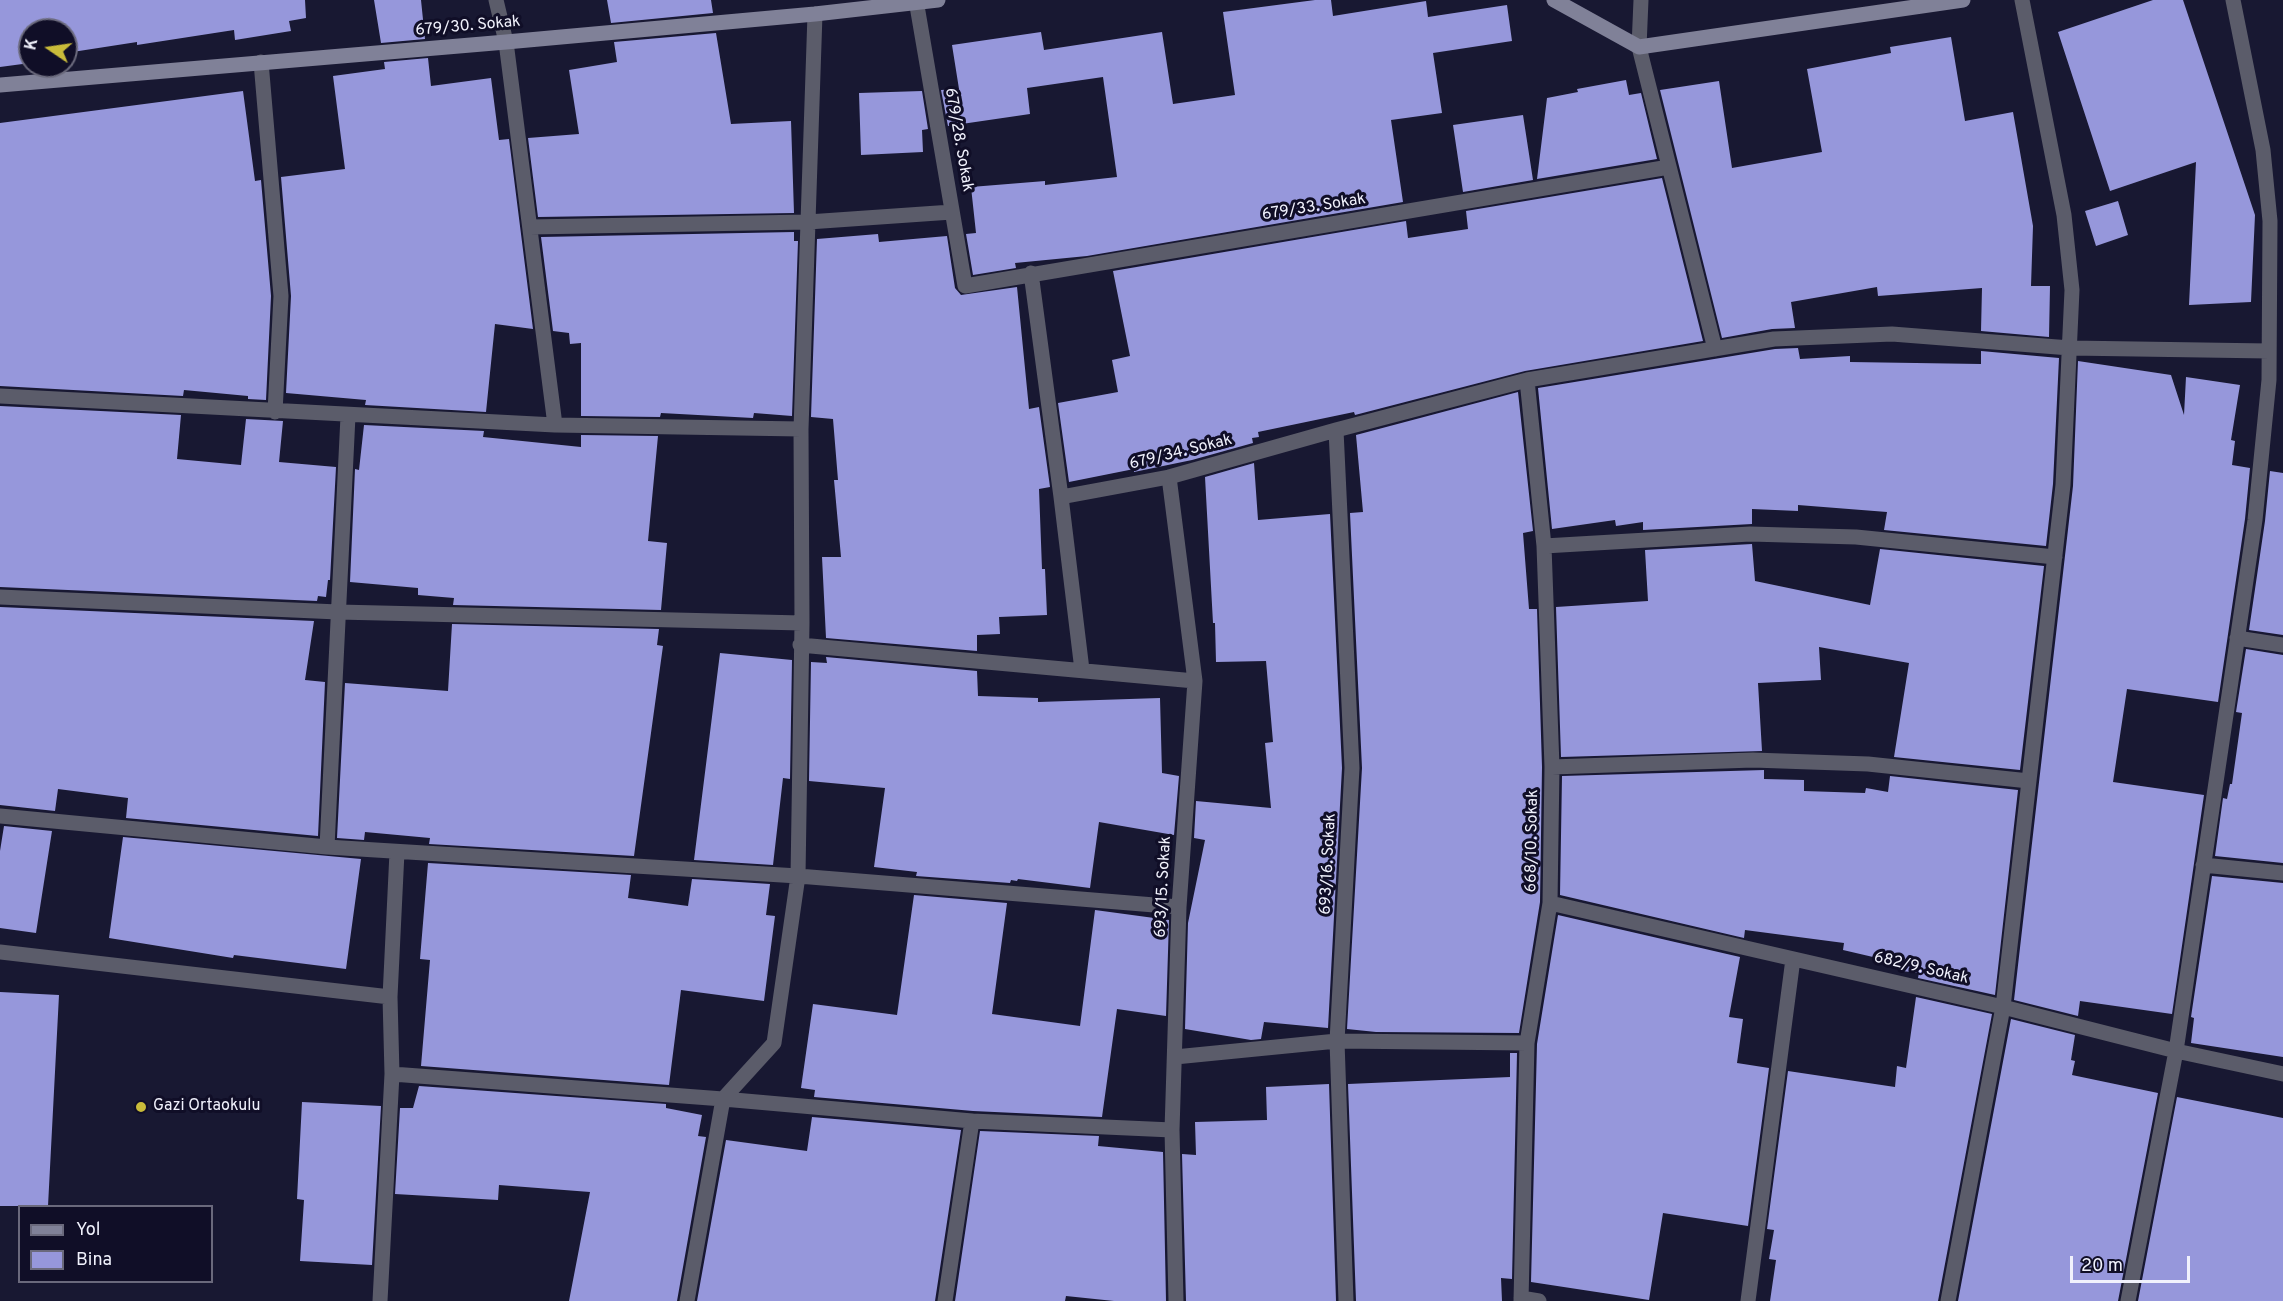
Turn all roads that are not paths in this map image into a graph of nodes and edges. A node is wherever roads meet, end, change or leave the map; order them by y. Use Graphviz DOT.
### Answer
graph roads {
  1 [pos="496,0"];
  2 [pos="938,0"];
  3 [pos="1554,0"];
  4 [pos="1641,0"];
  5 [pos="1963,0"];
  6 [pos="2022,0"];
  7 [pos="2233,0"];
  8 [pos="917,1"];
  9 [pos="815,14"];
  10 [pos="506,42"];
  11 [pos="1639,47"];
  12 [pos="261,63"];
  13 [pos="0,85"];
  14 [pos="1669,167"];
  15 [pos="952,212"];
  16 [pos="808,222"];
  17 [pos="530,227"];
  18 [pos="1032,273"];
  19 [pos="965,285"];
  20 [pos="2070,348"];
  21 [pos="1714,349"];
  22 [pos="2269,351"];
  23 [pos="1527,380"];
  24 [pos="0,396"];
  25 [pos="275,412"];
  26 [pos="348,416"];
  27 [pos="555,425"];
  28 [pos="801,429"];
  29 [pos="1336,430"];
  30 [pos="1169,477"];
  31 [pos="1061,497"];
  32 [pos="1544,546"];
  33 [pos="2055,557"];
  34 [pos="0,597"];
  35 [pos="338,612"];
  36 [pos="802,623"];
  37 [pos="2237,638"];
  38 [pos="800,645"];
  39 [pos="2283,645"];
  40 [pos="1082,670"];
  41 [pos="1195,681"];
  42 [pos="1552,767"];
  43 [pos="2029,781"];
  44 [pos="0,816"];
  45 [pos="327,847"];
  46 [pos="397,852"];
  47 [pos="2203,865"];
  48 [pos="2283,873"];
  49 [pos="798,876"];
  50 [pos="1550,903"];
  51 [pos="1179,907"];
  52 [pos="0,952"];
  53 [pos="1793,959"];
  54 [pos="390,997"];
  55 [pos="2003,1007"];
  56 [pos="1337,1041"];
  57 [pos="1527,1043"];
  58 [pos="2176,1051"];
  59 [pos="1175,1057"];
  60 [pos="392,1074"];
  61 [pos="2283,1074"];
  62 [pos="723,1099"];
  63 [pos="972,1121"];
  64 [pos="1172,1130"];
  65 [pos="1521,1300"];
  66 [pos="380,1301"];
  67 [pos="687,1301"];
  68 [pos="945,1301"];
  69 [pos="1176,1301"];
  70 [pos="1346,1301"];
  71 [pos="1539,1301"];
  72 [pos="1748,1301"];
  73 [pos="1948,1301"];
  74 [pos="2128,1301"];
  1 -- 10 [label="street"];
  2 -- 8 [label="street, 679/30. Sokak"];
  3 -- 11 [label="street"];
  4 -- 11 [label="street"];
  5 -- 11 [label="street"];
  6 -- 20 [label="street"];
  7 -- 22 [label="street"];
  8 -- 9 [label="street, 679/30. Sokak"];
  8 -- 15 [label="street, 679/28. Sokak"];
  9 -- 10 [label="street, 679/30. Sokak"];
  9 -- 16 [label="street"];
  10 -- 12 [label="street, 679/30. Sokak"];
  10 -- 17 [label="street"];
  11 -- 14 [label="street"];
  12 -- 13 [label="street, 679/30. Sokak"];
  12 -- 25 [label="street"];
  14 -- 18 [label="street, 679/33. Sokak"];
  14 -- 21 [label="street"];
  15 -- 16 [label="street"];
  15 -- 19 [label="street, 679/28. Sokak"];
  16 -- 17 [label="street"];
  16 -- 28 [label="street"];
  17 -- 27 [label="street"];
  18 -- 19 [label="street, 679/33. Sokak"];
  18 -- 31 [label="street"];
  20 -- 21 [label="street, 679/34. Sokak"];
  20 -- 22 [label="street, 679/34. Sokak"];
  20 -- 33 [label="street"];
  21 -- 23 [label="street, 679/34. Sokak"];
  22 -- 37 [label="street"];
  23 -- 29 [label="street, 679/34. Sokak"];
  23 -- 32 [label="street, 668/10. Sokak"];
  24 -- 25 [label="street"];
  25 -- 26 [label="street"];
  26 -- 27 [label="street"];
  26 -- 35 [label="street"];
  27 -- 28 [label="street"];
  28 -- 36 [label="street"];
  29 -- 30 [label="street, 679/34. Sokak"];
  29 -- 56 [label="street, 693/16. Sokak"];
  30 -- 31 [label="street, 679/34. Sokak"];
  30 -- 41 [label="street, 693/15. Sokak"];
  31 -- 40 [label="street"];
  32 -- 33 [label="street"];
  32 -- 42 [label="street, 668/10. Sokak"];
  33 -- 43 [label="street"];
  34 -- 35 [label="street"];
  35 -- 36 [label="street"];
  35 -- 45 [label="street"];
  36 -- 38 [label="street"];
  37 -- 39 [label="street"];
  37 -- 47 [label="street"];
  38 -- 40 [label="street"];
  38 -- 49 [label="street"];
  40 -- 41 [label="street"];
  41 -- 51 [label="street, 693/15. Sokak"];
  42 -- 43 [label="street"];
  42 -- 50 [label="street, 668/10. Sokak"];
  43 -- 55 [label="street"];
  44 -- 45 [label="street"];
  45 -- 46 [label="street"];
  46 -- 49 [label="street"];
  46 -- 54 [label="street"];
  47 -- 48 [label="street"];
  47 -- 58 [label="street"];
  49 -- 51 [label="street"];
  49 -- 62 [label="street"];
  50 -- 53 [label="street, 682/9. Sokak"];
  50 -- 57 [label="street, 668/10. Sokak"];
  51 -- 59 [label="street, 693/15. Sokak"];
  52 -- 54 [label="street"];
  53 -- 55 [label="street, 682/9. Sokak"];
  53 -- 72 [label="street"];
  54 -- 60 [label="street"];
  55 -- 58 [label="street, 682/9. Sokak"];
  55 -- 73 [label="street"];
  56 -- 57 [label="street"];
  56 -- 59 [label="street"];
  56 -- 70 [label="street, 693/16. Sokak"];
  57 -- 65 [label="street, 668/10. Sokak"];
  58 -- 61 [label="street, 682/9. Sokak"];
  58 -- 74 [label="street"];
  59 -- 64 [label="street, 693/15. Sokak"];
  60 -- 62 [label="street"];
  60 -- 66 [label="street"];
  62 -- 63 [label="street"];
  62 -- 67 [label="street"];
  63 -- 64 [label="street"];
  63 -- 68 [label="street"];
  64 -- 69 [label="street, 693/15. Sokak"];
  65 -- 71 [label="street"];
}
